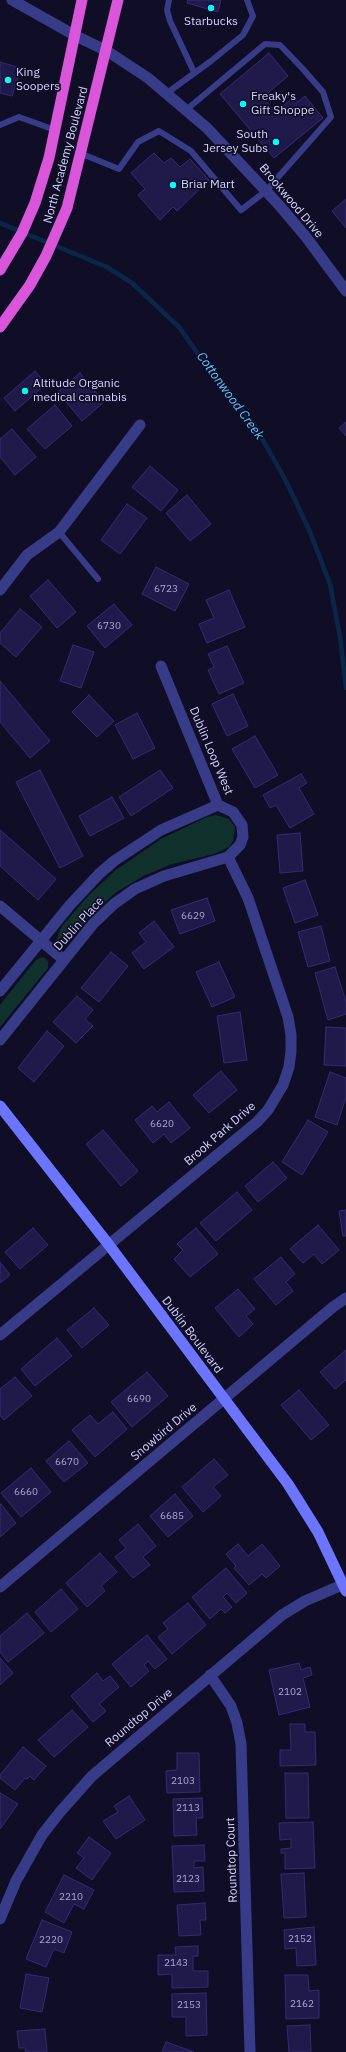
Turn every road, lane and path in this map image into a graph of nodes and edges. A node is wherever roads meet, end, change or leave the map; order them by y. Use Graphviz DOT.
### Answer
graph roads {
  1 [pos="12,0"];
  2 [pos="82,0"];
  3 [pos="118,0"];
  4 [pos="169,0"];
  5 [pos="247,0"];
  6 [pos="76,36"];
  7 [pos="107,51"];
  8 [pos="194,72"];
  9 [pos="167,93"];
  10 [pos="186,110"];
  11 [pos="0,125"];
  12 [pos="55,130"];
  13 [pos="81,159"];
  14 [pos="266,191"];
  15 [pos="3,266"];
  16 [pos="346,291"];
  17 [pos="0,328"];
  18 [pos="140,426"];
  19 [pos="59,532"];
  20 [pos="98,579"];
  21 [pos="0,590"];
  22 [pos="161,666"];
  23 [pos="218,805"];
  24 [pos="228,857"];
  25 [pos="0,906"];
  26 [pos="40,940"];
  27 [pos="64,960"];
  28 [pos="0,991"];
  29 [pos="0,1040"];
  30 [pos="0,1106"];
  31 [pos="109,1245"];
  32 [pos="346,1298"];
  33 [pos="0,1335"];
  34 [pos="224,1398"];
  35 [pos="0,1587"];
  36 [pos="345,1588"];
  37 [pos="210,1675"];
  38 [pos="0,1918"];
  39 [pos="250,2052"];
  1 -- 6 [label="street, Brookwood Drive"];
  2 -- 6 [label="highway, North Academy Boulevard"];
  3 -- 7 [label="highway, North Academy Boulevard"];
  4 -- 8 [label="lane"];
  5 -- 8 [label="lane"];
  6 -- 7 [label="street, Brookwood Drive"];
  6 -- 12 [label="highway, North Academy Boulevard"];
  7 -- 9 [label="street, Brookwood Drive"];
  7 -- 13 [label="highway, North Academy Boulevard"];
  8 -- 9 [label="lane"];
  9 -- 10 [label="street, Brookwood Drive"];
  10 -- 14 [label="street, Brookwood Drive"];
  10 -- 14 [label="lane"];
  11 -- 12 [label="lane"];
  12 -- 15 [label="highway, North Academy Boulevard"];
  13 -- 14 [label="lane"];
  13 -- 17 [label="highway, North Academy Boulevard"];
  14 -- 16 [label="street, Brookwood Drive"];
  18 -- 19 [label="street"];
  19 -- 20 [label="lane"];
  19 -- 21 [label="street"];
  22 -- 23 [label="street, Dublin Loop West"];
  23 -- 24 [label="street, Dublin Loop West"];
  23 -- 26 [label="street, Dublin Place"];
  24 -- 27 [label="street, Dublin Place"];
  24 -- 31 [label="street, Brook Park Drive"];
  25 -- 26 [label="street"];
  26 -- 27 [label="street"];
  26 -- 28 [label="street, Dublin Place"];
  27 -- 29 [label="street, Dublin Place"];
  30 -- 31 [label="main road, Dublin Boulevard"];
  31 -- 33 [label="street, Brook Park Drive"];
  31 -- 34 [label="main road, Dublin Boulevard"];
  32 -- 34 [label="street, Snowbird Drive"];
  34 -- 35 [label="street, Snowbird Drive"];
  34 -- 36 [label="main road, Dublin Boulevard"];
  36 -- 37 [label="street, Roundtop Drive"];
  37 -- 38 [label="street, Roundtop Drive"];
  37 -- 39 [label="street, Roundtop Court"];
}
